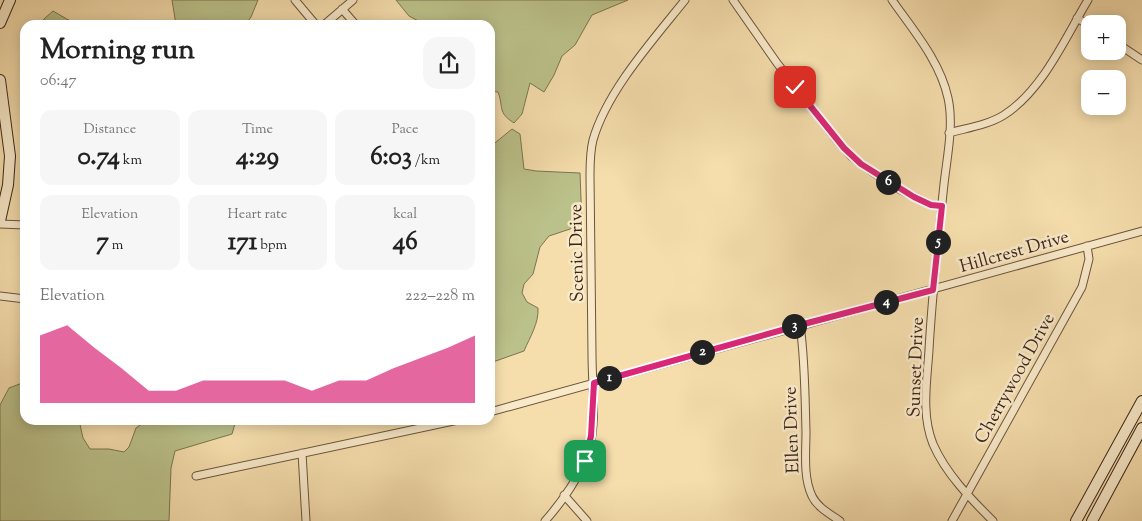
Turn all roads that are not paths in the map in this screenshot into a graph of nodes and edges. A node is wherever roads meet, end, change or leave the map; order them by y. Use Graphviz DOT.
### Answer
graph roads {
  1 [pos="10,0"];
  2 [pos="295,0"];
  3 [pos="353,0"];
  4 [pos="685,0"];
  5 [pos="733,0"];
  6 [pos="892,0"];
  7 [pos="1088,0"];
  8 [pos="342,9"];
  9 [pos="1077,18"];
  10 [pos="312,20"];
  11 [pos="330,20"];
  12 [pos="352,20"];
  13 [pos="1081,20"];
  14 [pos="0,22"];
  15 [pos="1126,49"];
  16 [pos="1142,60"];
  17 [pos="0,80"];
  18 [pos="949,133"];
  19 [pos="942,206"];
  20 [pos="0,222"];
  21 [pos="20,224"];
  22 [pos="1142,231"];
  23 [pos="1087,246"];
  24 [pos="933,290"];
  25 [pos="0,296"];
  26 [pos="20,298"];
  27 [pos="800,325"];
  28 [pos="594,383"];
  29 [pos="1142,401"];
  30 [pos="495,411"];
  31 [pos="1130,422"];
  32 [pos="435,425"];
  33 [pos="1142,427"];
  34 [pos="302,454"];
  35 [pos="196,476"];
  36 [pos="967,494"];
  37 [pos="564,495"];
  38 [pos="1093,520"];
  39 [pos="306,521"];
  40 [pos="545,521"];
  41 [pos="588,521"];
  42 [pos="840,521"];
  43 [pos="952,521"];
  44 [pos="993,521"];
  45 [pos="1076,521"];
  1 -- 14 [label="main road"];
  2 -- 10 [label="street"];
  3 -- 8 [label="street"];
  4 -- 28 [label="street, Scenic Drive"];
  5 -- 19 [label="street"];
  6 -- 18 [label="street, Sunset Drive"];
  7 -- 9 [label="street"];
  8 -- 11 [label="street"];
  8 -- 12 [label="street"];
  9 -- 13 [label="street"];
  9 -- 18 [label="street"];
  15 -- 16 [label="street"];
  17 -- 20 [label="main road"];
  18 -- 19 [label="street, Sunset Drive"];
  19 -- 24 [label="street, Sunset Drive"];
  20 -- 21 [label="street"];
  22 -- 23 [label="street, Hillcrest Drive"];
  23 -- 24 [label="street, Hillcrest Drive"];
  23 -- 36 [label="street, Cherrywood Drive"];
  24 -- 27 [label="street, Hillcrest Drive"];
  24 -- 36 [label="street, Sunset Drive"];
  25 -- 26 [label="street"];
  27 -- 28 [label="street, Hillcrest Drive"];
  27 -- 42 [label="street, Ellen Drive"];
  28 -- 30 [label="street, Hillcrest Drive"];
  28 -- 37 [label="street, Scenic Drive"];
  29 -- 31 [label="main road"];
  31 -- 33 [label="street"];
  31 -- 45 [label="main road"];
  32 -- 34 [label="street"];
  33 -- 38 [label="main road"];
  34 -- 35 [label="street"];
  34 -- 39 [label="street"];
  36 -- 43 [label="street, Cherrywood Drive"];
  36 -- 44 [label="street, Sunset Drive"];
  37 -- 40 [label="street, Scenic Drive"];
  37 -- 41 [label="street"];
}
